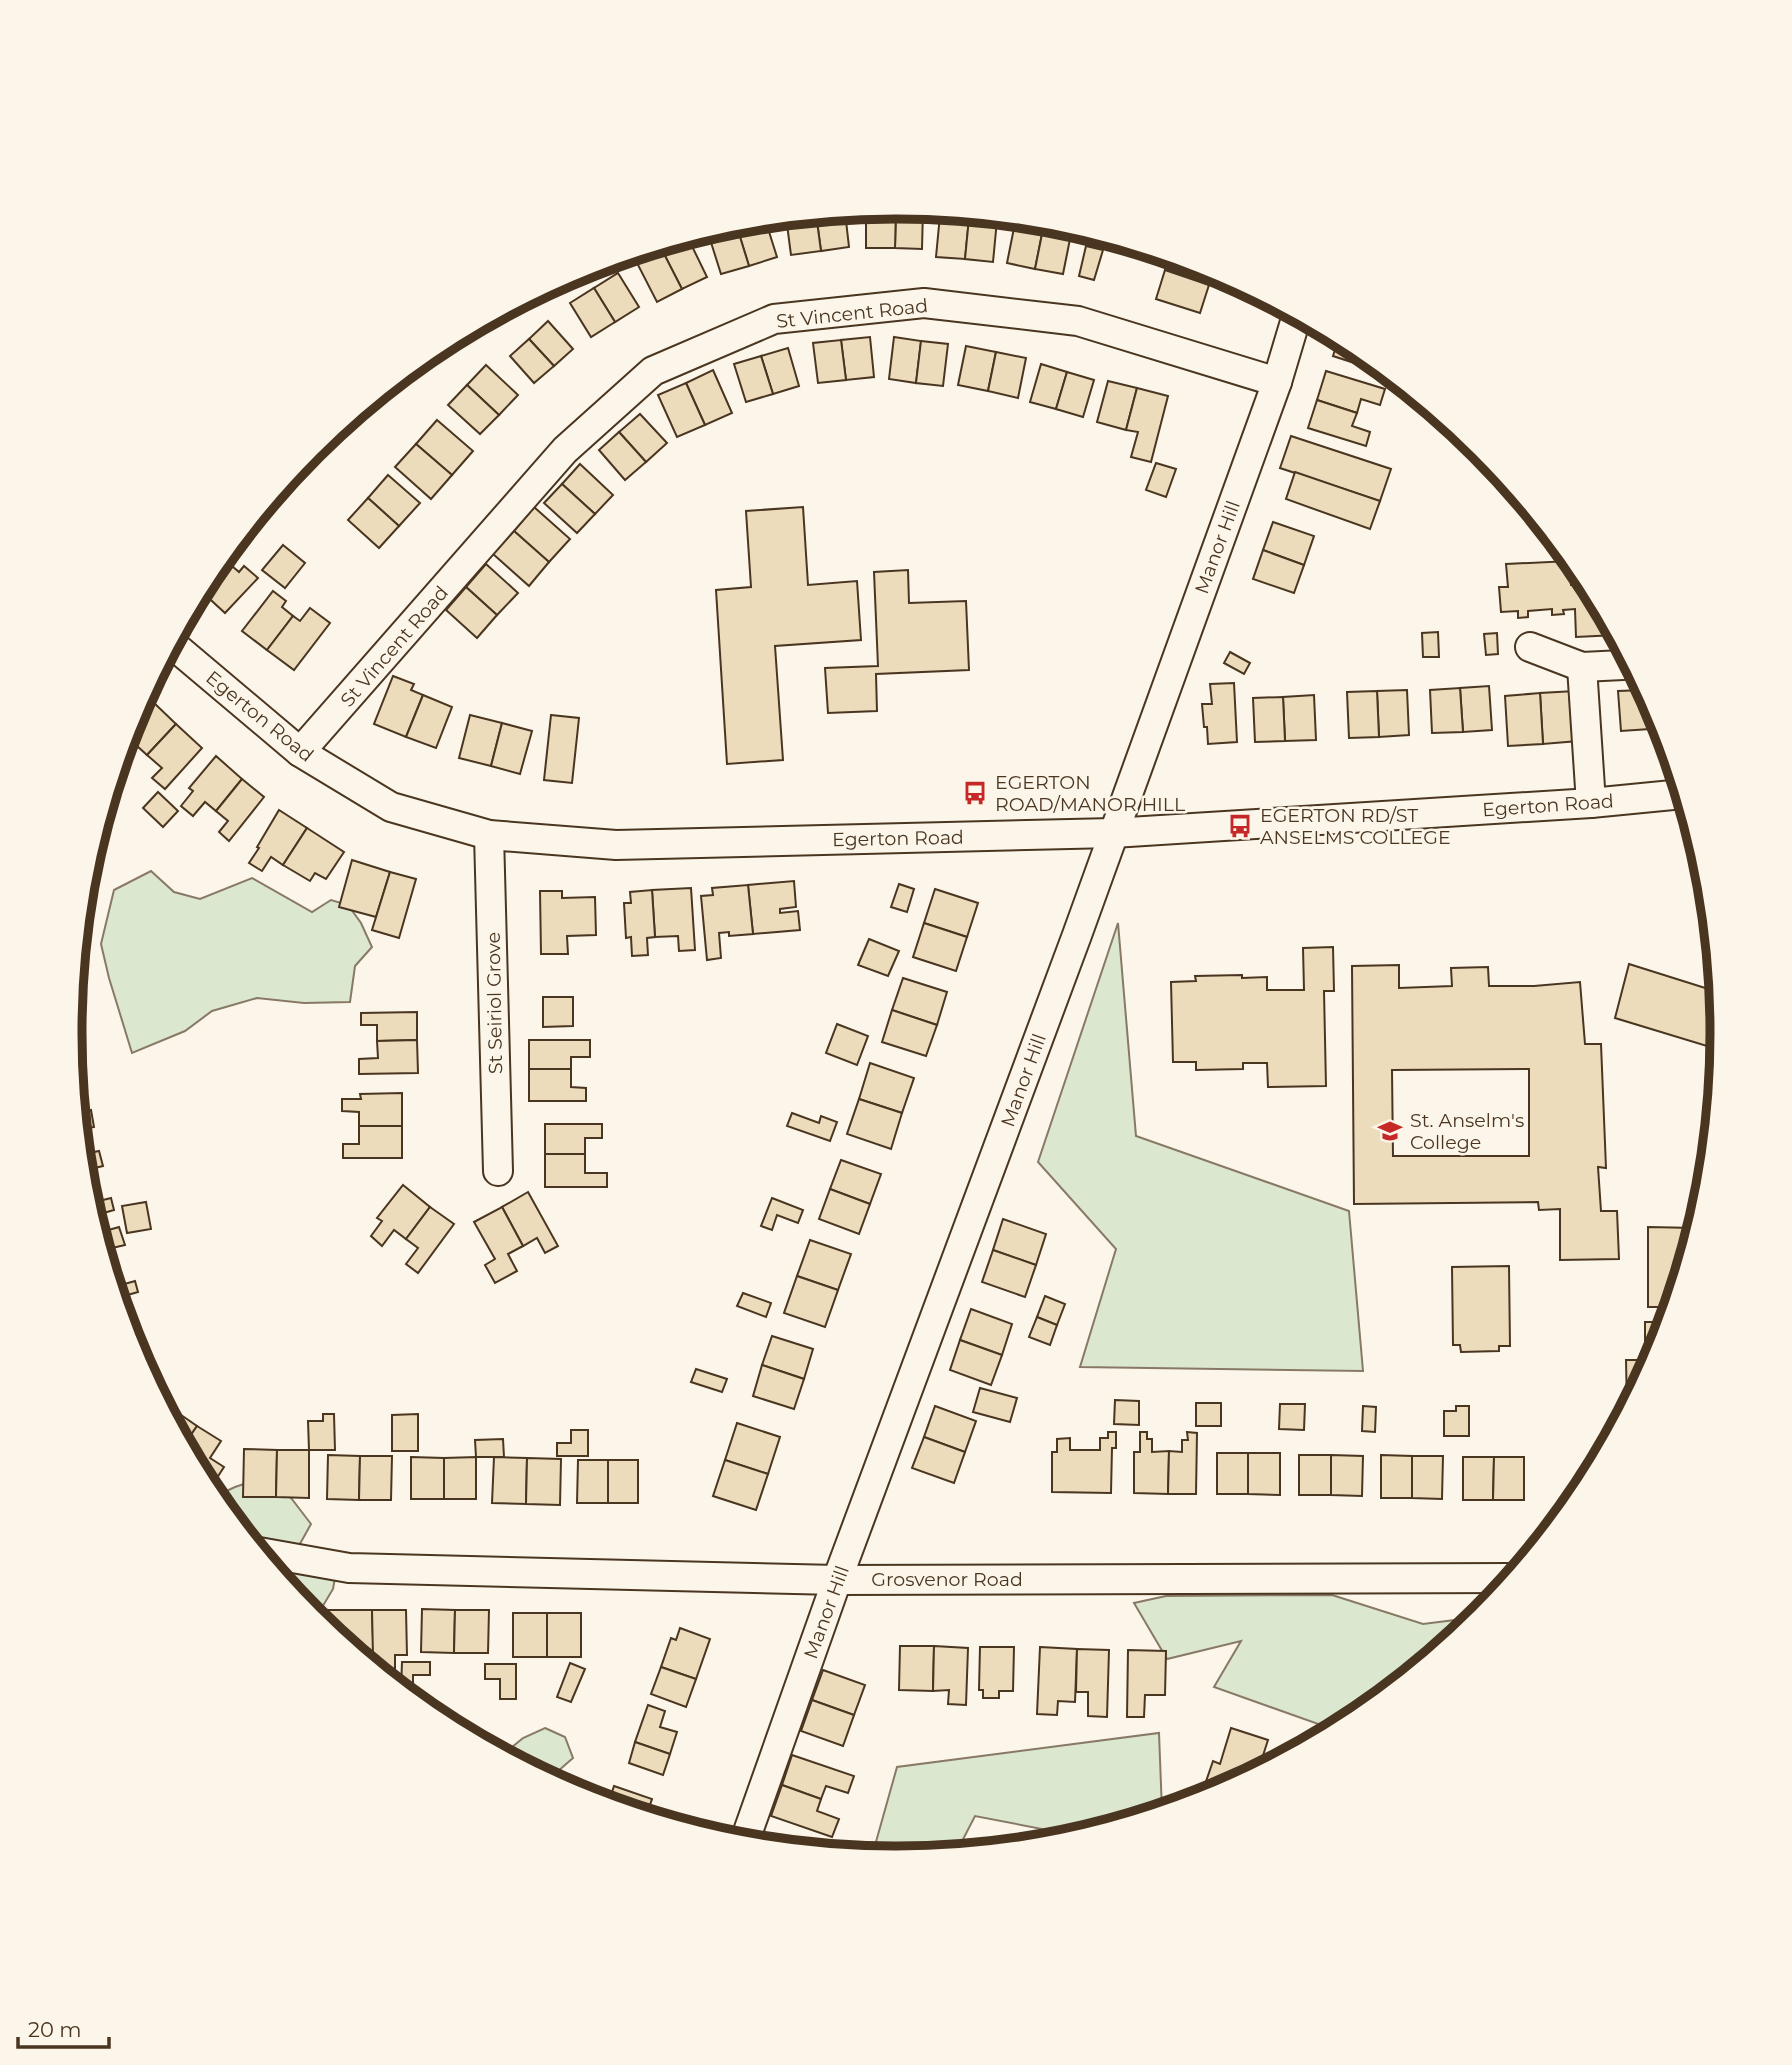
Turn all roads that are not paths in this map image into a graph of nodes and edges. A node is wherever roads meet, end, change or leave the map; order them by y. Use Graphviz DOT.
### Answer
graph roads {
  1 [pos="1294,323"];
  2 [pos="1277,382"];
  3 [pos="1530,647"];
  4 [pos="179,649"];
  5 [pos="1622,665"];
  6 [pos="1582,667"];
  7 [pos="300,752"];
  8 [pos="1674,795"];
  9 [pos="1591,803"];
  10 [pos="1113,833"];
  11 [pos="489,835"];
  12 [pos="498,1171"];
  13 [pos="272,1554"];
  14 [pos="1499,1578"];
  15 [pos="837,1580"];
  16 [pos="748,1833"];
  1 -- 2 [label="street, Manor Hill"];
  2 -- 7 [label="street, St Vincent Road"];
  2 -- 10 [label="street, Manor Hill"];
  3 -- 6 [label="street"];
  4 -- 7 [label="street, Egerton Road"];
  5 -- 6 [label="street"];
  6 -- 9 [label="street"];
  7 -- 11 [label="street, Egerton Road"];
  8 -- 9 [label="street, Egerton Road"];
  9 -- 10 [label="street, Egerton Road"];
  10 -- 11 [label="street, Egerton Road"];
  10 -- 15 [label="street, Manor Hill"];
  11 -- 12 [label="street, St Seiriol Grove"];
  13 -- 15 [label="street, Grosvenor Road"];
  14 -- 15 [label="street, Grosvenor Road"];
  15 -- 16 [label="street, Manor Hill"];
}
